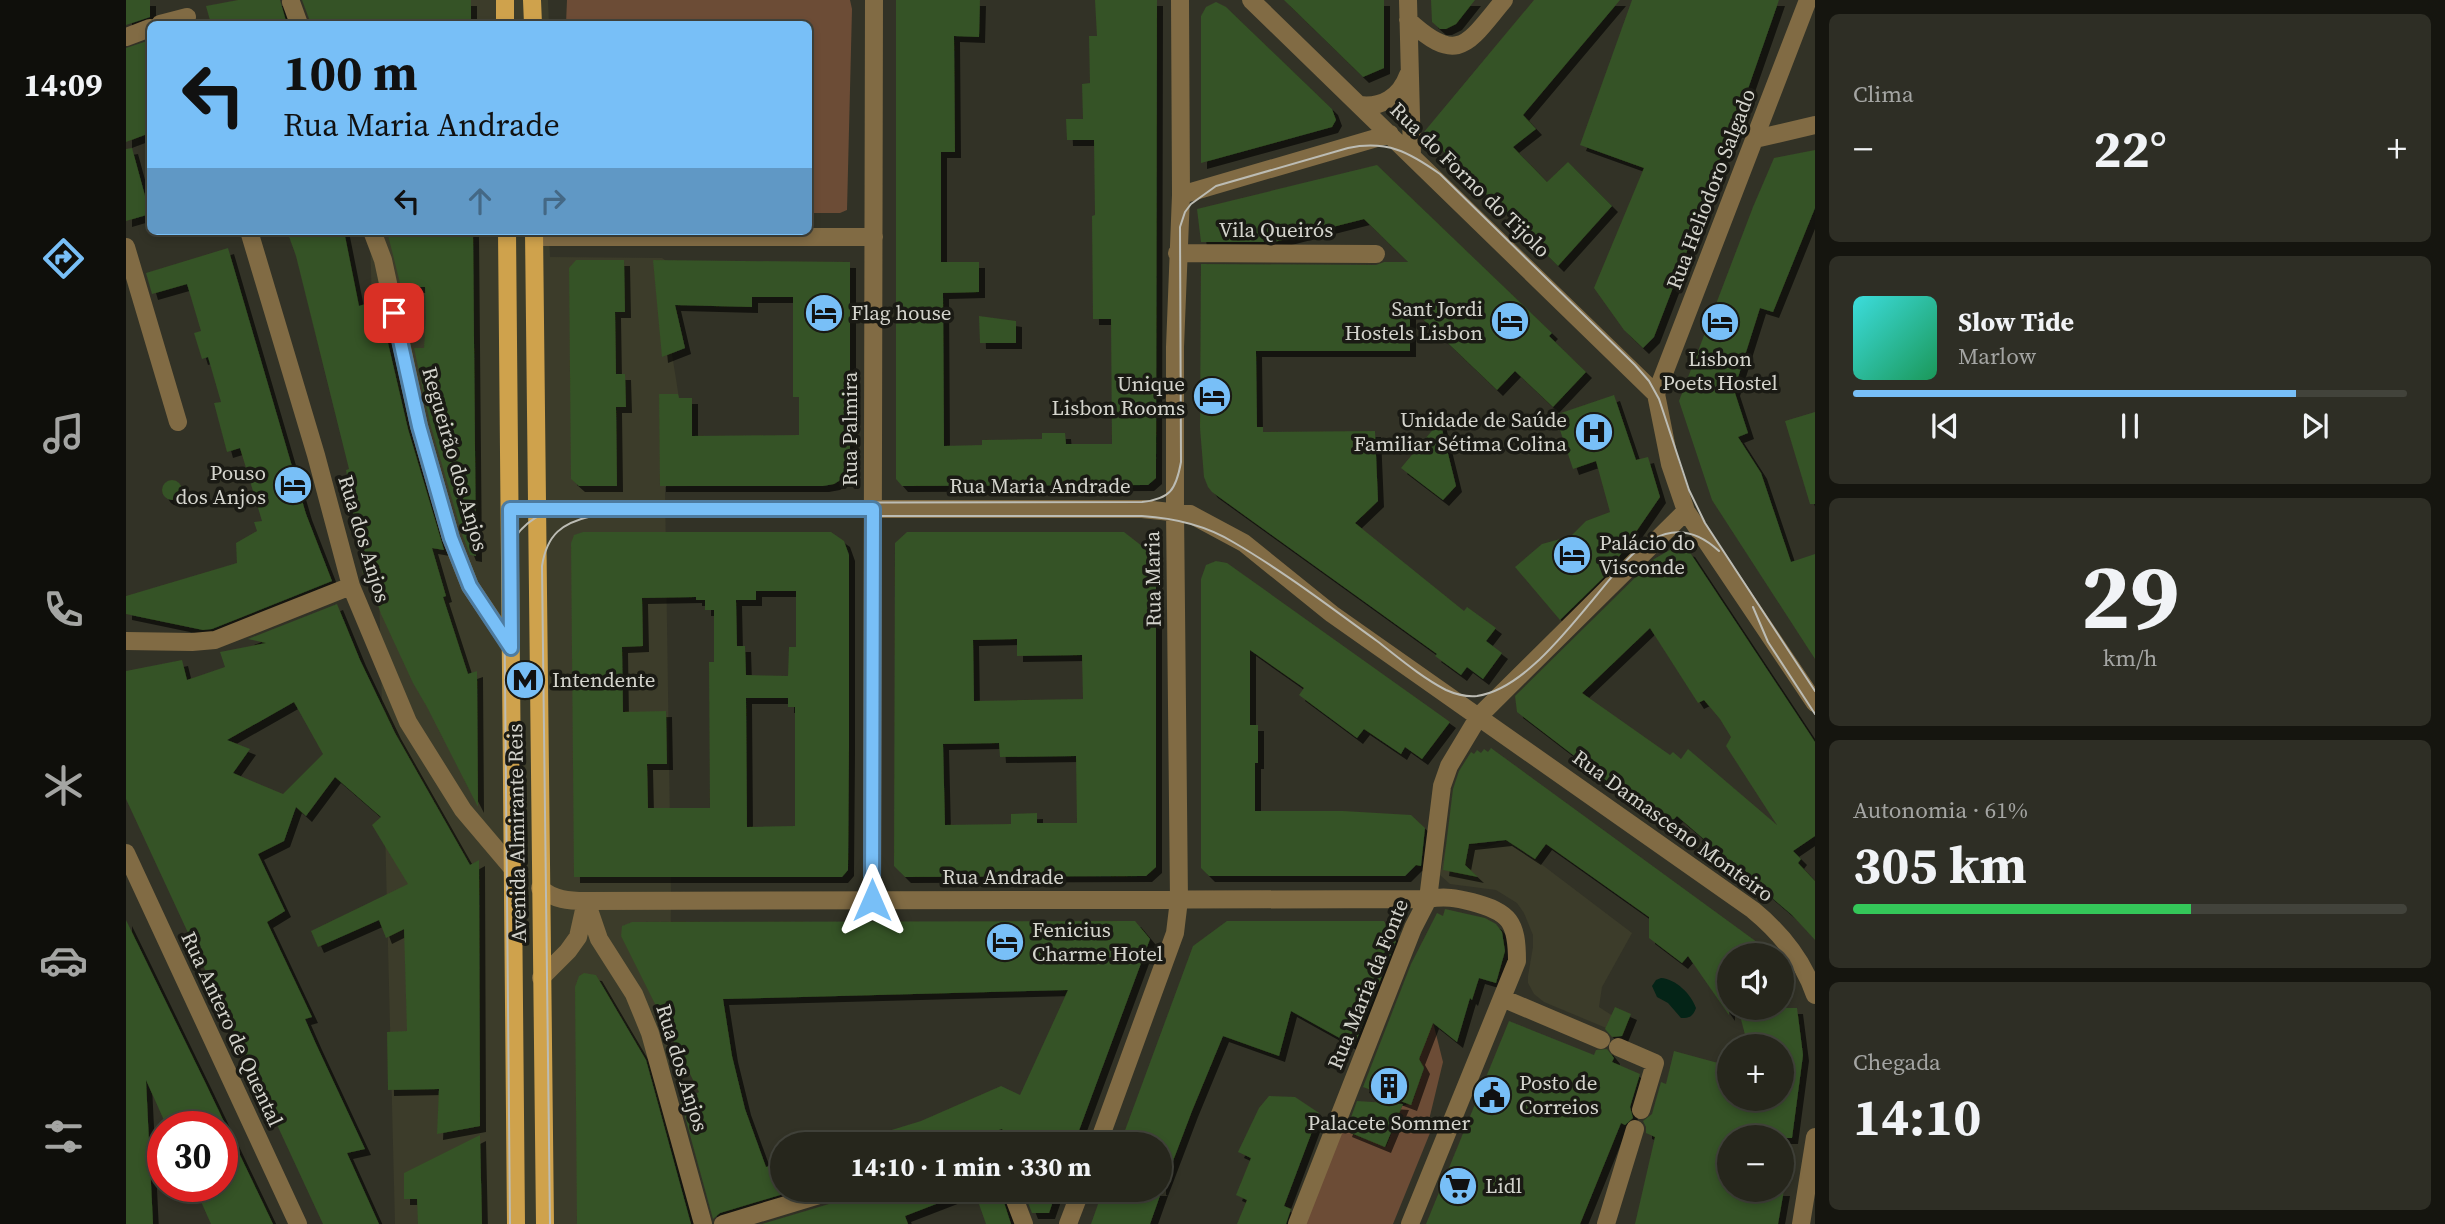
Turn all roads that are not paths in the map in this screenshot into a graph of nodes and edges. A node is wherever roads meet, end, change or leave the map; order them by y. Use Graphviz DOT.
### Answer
graph roads {
  1 [pos="505,0"];
  2 [pos="532,0"];
  3 [pos="874,0"];
  4 [pos="1180,0"];
  5 [pos="1251,0"];
  6 [pos="1408,0"];
  7 [pos="1504,0"];
  8 [pos="1808,0"];
  9 [pos="291,2"];
  10 [pos="186,14"];
  11 [pos="1408,20"];
  12 [pos="168,21"];
  13 [pos="298,21"];
  14 [pos="505,21"];
  15 [pos="533,21"];
  16 [pos="147,29"];
  17 [pos="126,37"];
  18 [pos="1409,73"];
  19 [pos="1359,105"];
  20 [pos="1815,125"];
  21 [pos="1390,134"];
  22 [pos="1755,139"];
  23 [pos="1412,155"];
  24 [pos="1181,195"];
  25 [pos="250,235"];
  26 [pos="374,235"];
  27 [pos="507,235"];
  28 [pos="534,235"];
  29 [pos="647,235"];
  30 [pos="874,237"];
  31 [pos="126,247"];
  32 [pos="1177,253"];
  33 [pos="1376,254"];
  34 [pos="1656,394"];
  35 [pos="178,422"];
  36 [pos="510,509"];
  37 [pos="537,509"];
  38 [pos="873,509"];
  39 [pos="1175,511"];
  40 [pos="1686,511"];
  41 [pos="351,586"];
  42 [pos="126,641"];
  43 [pos="511,648"];
  44 [pos="1815,703"];
  45 [pos="1479,716"];
  46 [pos="126,853"];
  47 [pos="513,869"];
  48 [pos="540,888"];
  49 [pos="1428,899"];
  50 [pos="872,900"];
  51 [pos="1179,900"];
  52 [pos="586,901"];
  53 [pos="598,936"];
  54 [pos="578,937"];
  55 [pos="541,978"];
  56 [pos="1815,995"];
  57 [pos="1502,998"];
  58 [pos="1601,1040"];
  59 [pos="1618,1047"];
  60 [pos="1641,1110"];
  61 [pos="1635,1129"];
  62 [pos="1102,1132"];
  63 [pos="1815,1137"];
  64 [pos="796,1202"];
  65 [pos="1016,1202"];
  66 [pos="1076,1202"];
  67 [pos="298,1224"];
  68 [pos="516,1224"];
  69 [pos="545,1224"];
  70 [pos="703,1224"];
  71 [pos="723,1224"];
  72 [pos="1024,1224"];
  73 [pos="1068,1224"];
  74 [pos="1297,1224"];
  75 [pos="1410,1224"];
  76 [pos="1606,1224"];
  77 [pos="1801,1224"];
  1 -- 14 [label="main road"];
  2 -- 15 [label="main road"];
  3 -- 30 [label="street, Rua Palmira"];
  4 -- 24 [label="street, Rua Maria"];
  5 -- 19 [label="street, Rua do Forno do Tijolo"];
  6 -- 11 [label="street"];
  7 -- 11 [label="street"];
  8 -- 22 [label="street, Rua Heliodoro Salgado"];
  9 -- 13 [label="street"];
  10 -- 12 [label="street"];
  11 -- 18 [label="street"];
  16 -- 17 [label="street"];
  18 -- 19 [label="street"];
  18 -- 23 [label="street"];
  19 -- 21 [label="street, Rua do Forno do Tijolo"];
  20 -- 22 [label="street"];
  21 -- 23 [label="street, Rua do Forno do Tijolo"];
  21 -- 24 [label="street"];
  22 -- 34 [label="street, Rua Heliodoro Salgado"];
  23 -- 34 [label="street, Rua do Forno do Tijolo"];
  24 -- 32 [label="street, Rua Maria"];
  25 -- 41 [label="street, Rua dos Anjos"];
  26 -- 43 [label="street, Regueirão dos Anjos"];
  27 -- 36 [label="main road, Avenida Almirante Reis"];
  28 -- 37 [label="main road, Avenida Almirante Reis"];
  29 -- 30 [label="street"];
  30 -- 38 [label="street, Rua Palmira"];
  31 -- 35 [label="street"];
  32 -- 33 [label="street, Vila Queirós"];
  32 -- 39 [label="street, Rua Maria"];
  34 -- 40 [label="street"];
  36 -- 37 [label="main road"];
  36 -- 43 [label="main road, Avenida Almirante Reis"];
  37 -- 38 [label="street, Rua Maria Andrade"];
  37 -- 48 [label="main road, Avenida Almirante Reis"];
  38 -- 39 [label="street, Rua Maria Andrade"];
  38 -- 50 [label="street, Rua Palmira"];
  39 -- 45 [label="street, Rua Maria Andrade"];
  39 -- 51 [label="street, Rua Maria"];
  40 -- 44 [label="street"];
  40 -- 45 [label="street, Rua Maria da Fonte"];
  41 -- 42 [label="street"];
  41 -- 47 [label="street, Rua dos Anjos"];
  43 -- 47 [label="main road, Avenida Almirante Reis"];
  45 -- 49 [label="street, Rua Maria da Fonte"];
  45 -- 56 [label="street, Rua Damasceno Monteiro"];
  46 -- 67 [label="street, Rua Antero de Quental"];
  47 -- 48 [label="main road"];
  47 -- 68 [label="main road, Avenida Almirante Reis"];
  48 -- 52 [label="street"];
  48 -- 55 [label="main road, Avenida Almirante Reis"];
  49 -- 51 [label="street, Rua Andrade"];
  49 -- 57 [label="street, Rua Andrade"];
  49 -- 74 [label="street, Rua Maria da Fonte"];
  50 -- 51 [label="street, Rua Andrade"];
  50 -- 52 [label="street, Rua Andrade"];
  51 -- 62 [label="street, Rua Maria"];
  52 -- 53 [label="street, Rua dos Anjos"];
  52 -- 54 [label="street"];
  53 -- 54 [label="street"];
  53 -- 70 [label="street, Rua dos Anjos"];
  54 -- 55 [label="street"];
  55 -- 69 [label="main road, Avenida Almirante Reis"];
  57 -- 58 [label="street"];
  57 -- 75 [label="street, Rua Andrade"];
  59 -- 60 [label="street"];
  61 -- 76 [label="street"];
  63 -- 77 [label="street"];
  64 -- 71 [label="street"];
  65 -- 72 [label="street"];
  66 -- 73 [label="street"];
}
